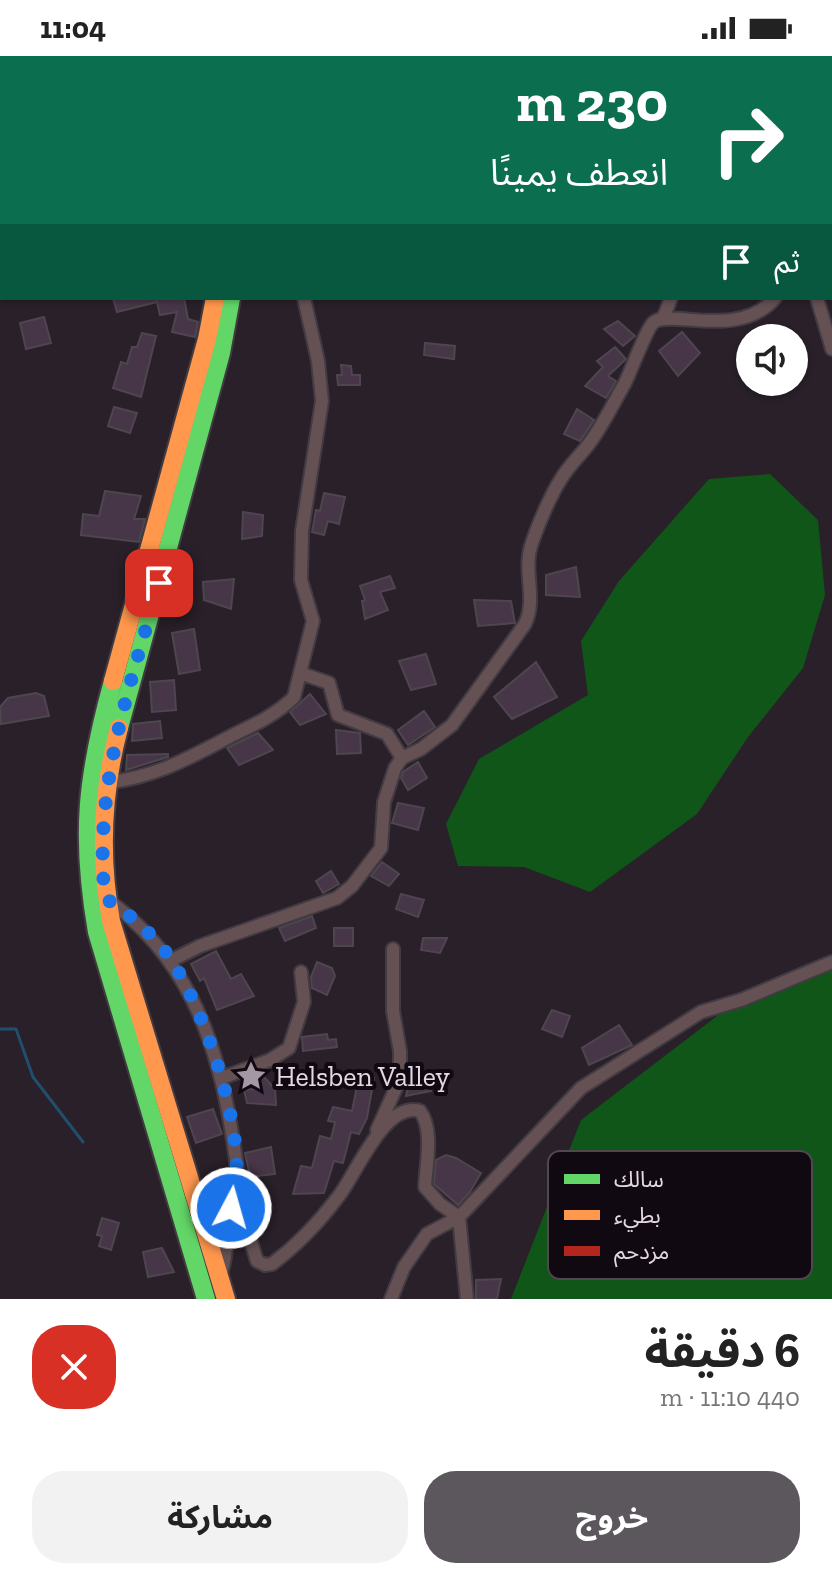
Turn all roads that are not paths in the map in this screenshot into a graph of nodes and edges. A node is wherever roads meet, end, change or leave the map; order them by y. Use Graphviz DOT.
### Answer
graph roads {
  1 [pos="304,300"];
  2 [pos="670,300"];
  3 [pos="772,300"];
  4 [pos="818,300"];
  5 [pos="218,312"];
  6 [pos="663,319"];
  7 [pos="832,349"];
  8 [pos="300,673"];
  9 [pos="402,758"];
  10 [pos="106,783"];
  11 [pos="105,898"];
  12 [pos="393,949"];
  13 [pos="172,960"];
  14 [pos="832,962"];
  15 [pos="301,972"];
  16 [pos="222,1078"];
  17 [pos="370,1143"];
  18 [pos="236,1194"];
  19 [pos="459,1217"];
  20 [pos="219,1279"];
  21 [pos="206,1299"];
  22 [pos="226,1299"];
  23 [pos="391,1299"];
  24 [pos="467,1299"];
  1 -- 8 [label="street"];
  2 -- 6 [label="street"];
  3 -- 6 [label="street"];
  4 -- 7 [label="street"];
  5 -- 10 [label="main road"];
  5 -- 21 [label="main road"];
  6 -- 9 [label="street"];
  8 -- 9 [label="street"];
  8 -- 10 [label="street"];
  9 -- 13 [label="street"];
  10 -- 11 [label="main road"];
  11 -- 13 [label="street"];
  11 -- 20 [label="main road"];
  12 -- 17 [label="street"];
  13 -- 16 [label="street"];
  14 -- 19 [label="street"];
  15 -- 16 [label="street"];
  16 -- 18 [label="street"];
  17 -- 18 [label="street"];
  17 -- 19 [label="street"];
  18 -- 20 [label="street"];
  19 -- 23 [label="street"];
  19 -- 24 [label="street"];
  20 -- 22 [label="main road"];
}
